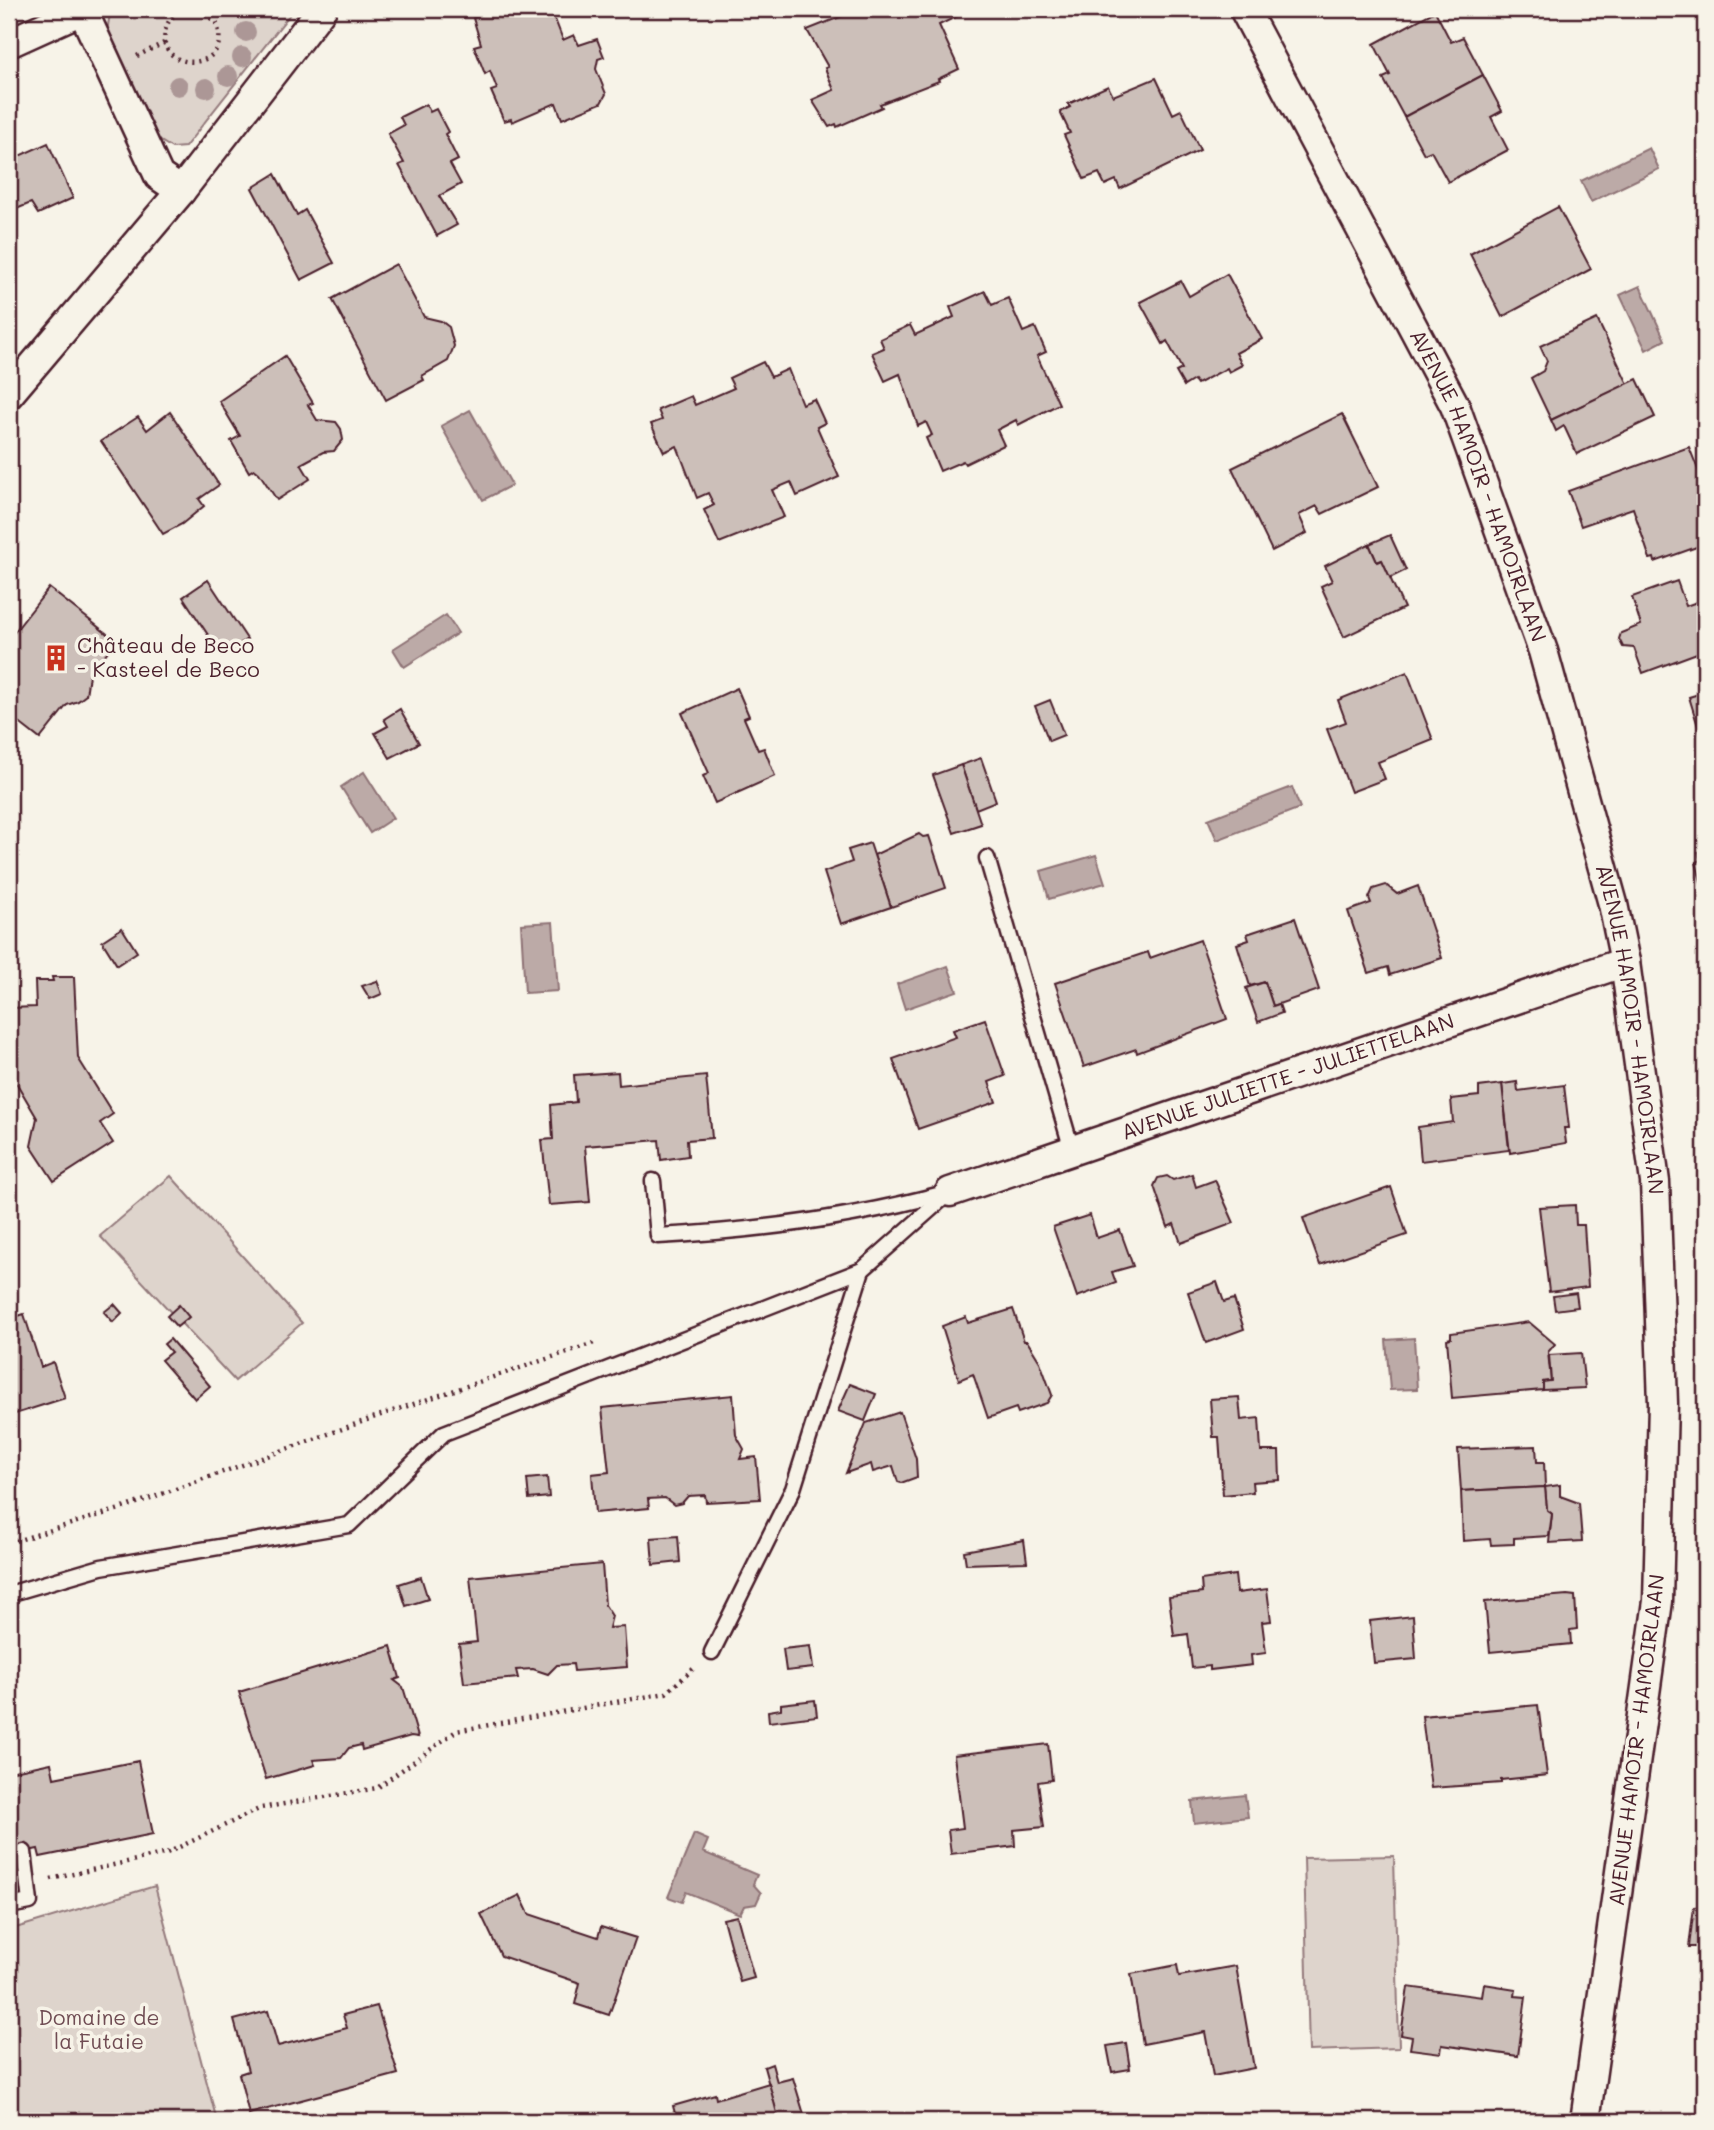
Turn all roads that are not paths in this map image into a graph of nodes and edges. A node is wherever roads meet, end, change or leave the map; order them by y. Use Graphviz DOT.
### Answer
graph roads {
  1 [pos="83,9"];
  2 [pos="1244,9"];
  3 [pos="320,10"];
  4 [pos="9,43"];
  5 [pos="181,191"];
  6 [pos="9,394"];
  7 [pos="987,858"];
  8 [pos="1625,961"];
  9 [pos="1072,1150"];
  10 [pos="653,1181"];
  11 [pos="950,1192"];
  12 [pos="862,1270"];
  13 [pos="9,1594"];
  14 [pos="712,1652"];
  15 [pos="24,1852"];
  16 [pos="9,1906"];
  17 [pos="1585,2121"];
  1 -- 4 [label="street"];
  1 -- 5 [label="street"];
  2 -- 8 [label="street, AVENUE HAMOIR - HAMOIRLAAN"];
  3 -- 5 [label="street"];
  5 -- 6 [label="street"];
  7 -- 9 [label="lane"];
  8 -- 9 [label="street, AVENUE JULIETTE - JULIETTELAAN"];
  8 -- 17 [label="street, AVENUE HAMOIR - HAMOIRLAAN"];
  9 -- 11 [label="street, AVENUE JULIETTE - JULIETTELAAN"];
  10 -- 11 [label="lane"];
  11 -- 12 [label="lane"];
  12 -- 13 [label="lane"];
  12 -- 14 [label="lane"];
  15 -- 16 [label="lane"];
}
